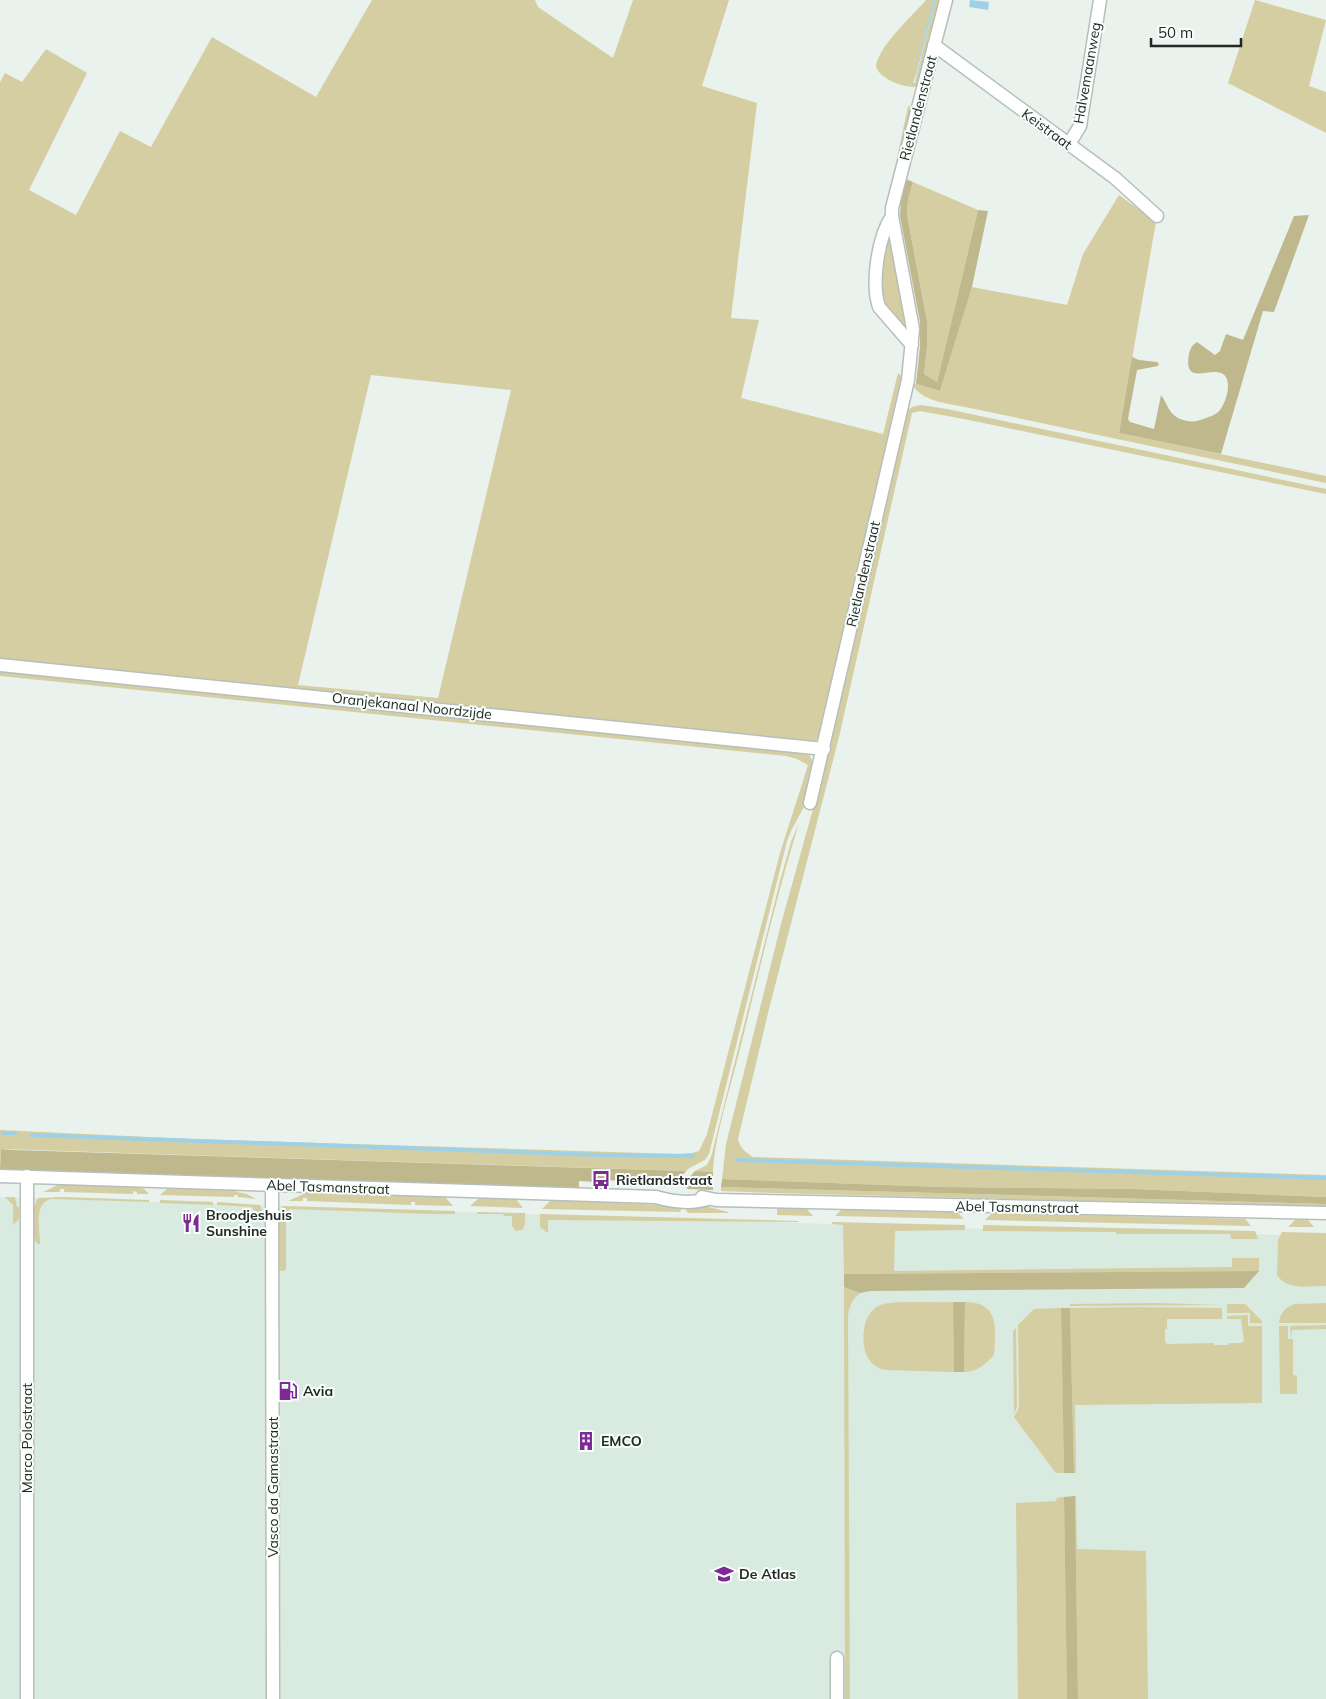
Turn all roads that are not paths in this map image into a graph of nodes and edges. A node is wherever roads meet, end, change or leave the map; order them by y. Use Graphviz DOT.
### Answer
graph roads {
  1 [pos="946,0"];
  2 [pos="1100,0"];
  3 [pos="934,45"];
  4 [pos="1069,144"];
  5 [pos="892,216"];
  6 [pos="1157,216"];
  7 [pos="912,345"];
  8 [pos="0,665"];
  9 [pos="824,750"];
  10 [pos="810,803"];
  11 [pos="0,1176"];
  12 [pos="27,1176"];
  13 [pos="272,1186"];
  14 [pos="1326,1213"];
  15 [pos="837,1658"];
  16 [pos="27,1699"];
  17 [pos="273,1699"];
  18 [pos="837,1699"];
  1 -- 3 [label="street, Rietlandenstraat"];
  2 -- 4 [label="street, Halvemaanweg"];
  3 -- 4 [label="street, Keistraat"];
  3 -- 5 [label="street, Rietlandenstraat"];
  4 -- 6 [label="street, Keistraat"];
  5 -- 7 [label="street, Rietlandenstraat"];
  5 -- 7 [label="street, Rietlandenstraat"];
  7 -- 9 [label="street, Rietlandenstraat"];
  8 -- 9 [label="street, Oranjekanaal Noordzijde"];
  9 -- 10 [label="street, Rietlandenstraat"];
  11 -- 12 [label="street, Abel Tasmanstraat"];
  12 -- 13 [label="street, Abel Tasmanstraat"];
  12 -- 16 [label="street, Marco Polostraat"];
  13 -- 14 [label="street, Abel Tasmanstraat"];
  13 -- 17 [label="street, Vasco da Gamastraat"];
  15 -- 18 [label="street"];
}
